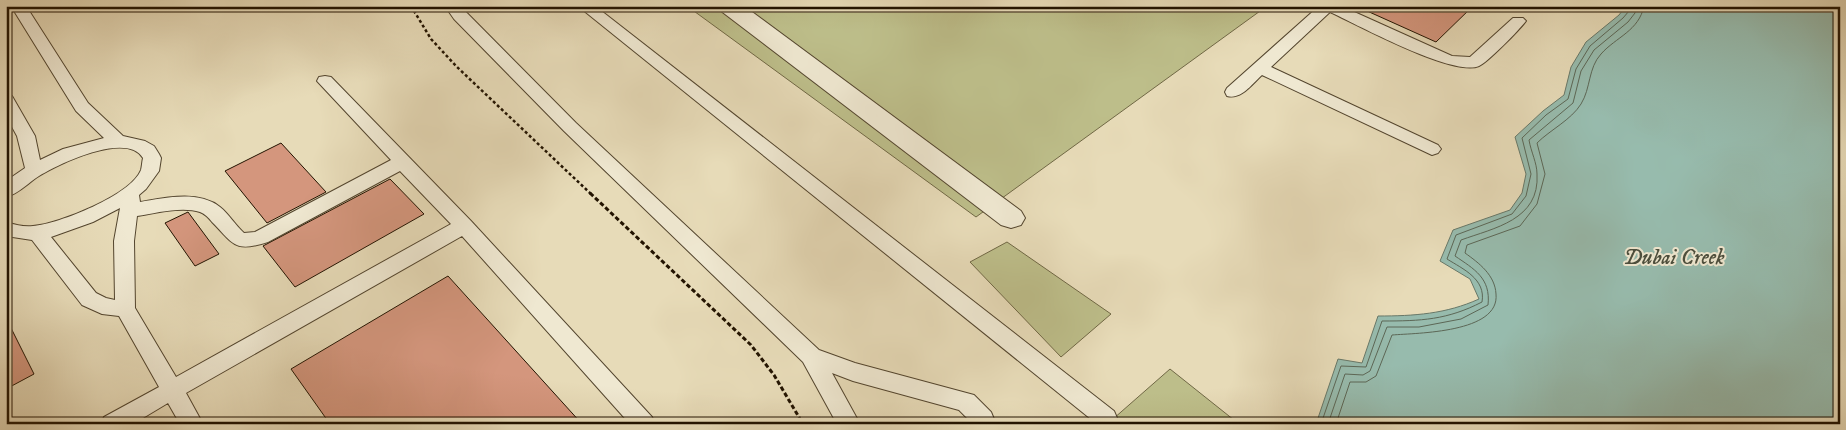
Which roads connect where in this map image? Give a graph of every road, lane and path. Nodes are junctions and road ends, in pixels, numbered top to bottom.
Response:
1 (18, 6) edge
2 (411, 6) edge
3 (452, 6) edge
4 (585, 6) edge
5 (729, 6) edge
6 (1328, 6) edge
7 (1518, 21) dead end
8 (1260, 68) junction
9 (325, 81) dead end
10 (1233, 92) dead end
11 (6, 100) edge
12 (119, 142) junction
13 (1432, 149) dead end
14 (402, 162) junction
15 (34, 170) junction
16 (6, 191) edge
17 (131, 201) junction
18 (1012, 218) dead end
19 (464, 226) junction
20 (9, 232) edge
21 (37, 233) junction
22 (125, 309) junction
23 (812, 356) junction
24 (172, 390) junction
25 (1106, 418) dead end
26 (112, 424) edge
27 (192, 424) edge
28 (644, 424) edge
29 (803, 424) edge
30 (849, 424) edge
31 (984, 424) edge

1 - 12 lane
2 - 29 path
3 - 23 lane
4 - 25 lane
5 - 18 street
6 - 7 lane
6 - 8 lane
8 - 10 lane
8 - 13 lane
9 - 14 lane
11 - 15 lane
12 - 15 lane
12 - 17 lane
14 - 17 lane
14 - 19 lane
15 - 16 lane
17 - 21 lane
17 - 22 lane
19 - 24 lane
19 - 28 lane
20 - 21 lane
21 - 22 lane
22 - 24 lane
23 - 30 lane
23 - 31 lane
24 - 26 lane
24 - 27 lane

